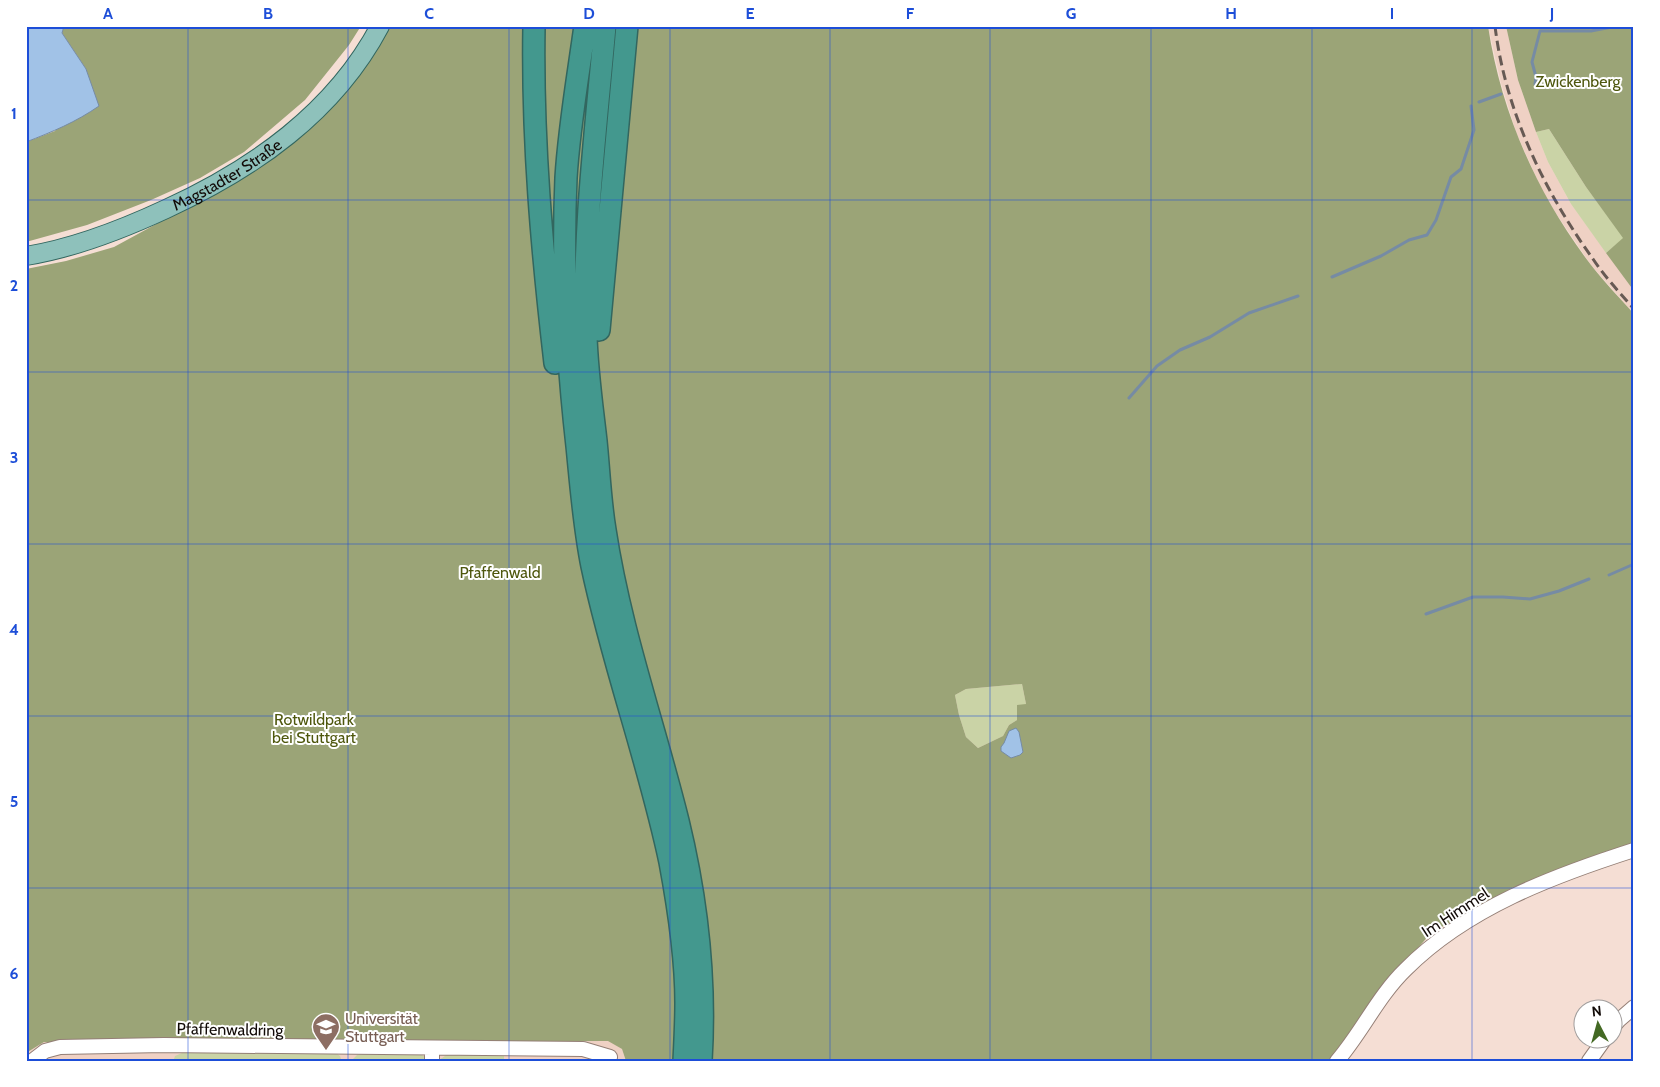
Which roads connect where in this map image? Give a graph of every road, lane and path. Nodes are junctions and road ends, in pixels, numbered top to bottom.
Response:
1 (380, 26) edge
2 (534, 26) edge
3 (571, 26) edge
4 (585, 26) edge
5 (605, 26) edge
6 (627, 26) edge
7 (574, 99) junction
8 (26, 256) edge
9 (596, 440) junction
10 (583, 500) junction
11 (1634, 850) edge
12 (1634, 1007) edge
13 (1622, 1017) edge
14 (1597, 1050) edge
15 (432, 1054) edge
16 (610, 1057) dead end
17 (32, 1061) edge
18 (684, 1061) edge
19 (701, 1061) edge
20 (1337, 1061) edge
21 (1589, 1061) edge

1 - 8 main road, Magstadter Straße
2 - 10 highway
3 - 7 highway
4 - 7 highway
5 - 9 highway
6 - 9 highway
7 - 10 highway
9 - 19 highway
10 - 18 highway
11 - 20 street, Im Himmel
12 - 13 street
14 - 21 street
15 - 16 street, Pfaffenwaldring
15 - 17 street, Pfaffenwaldring

